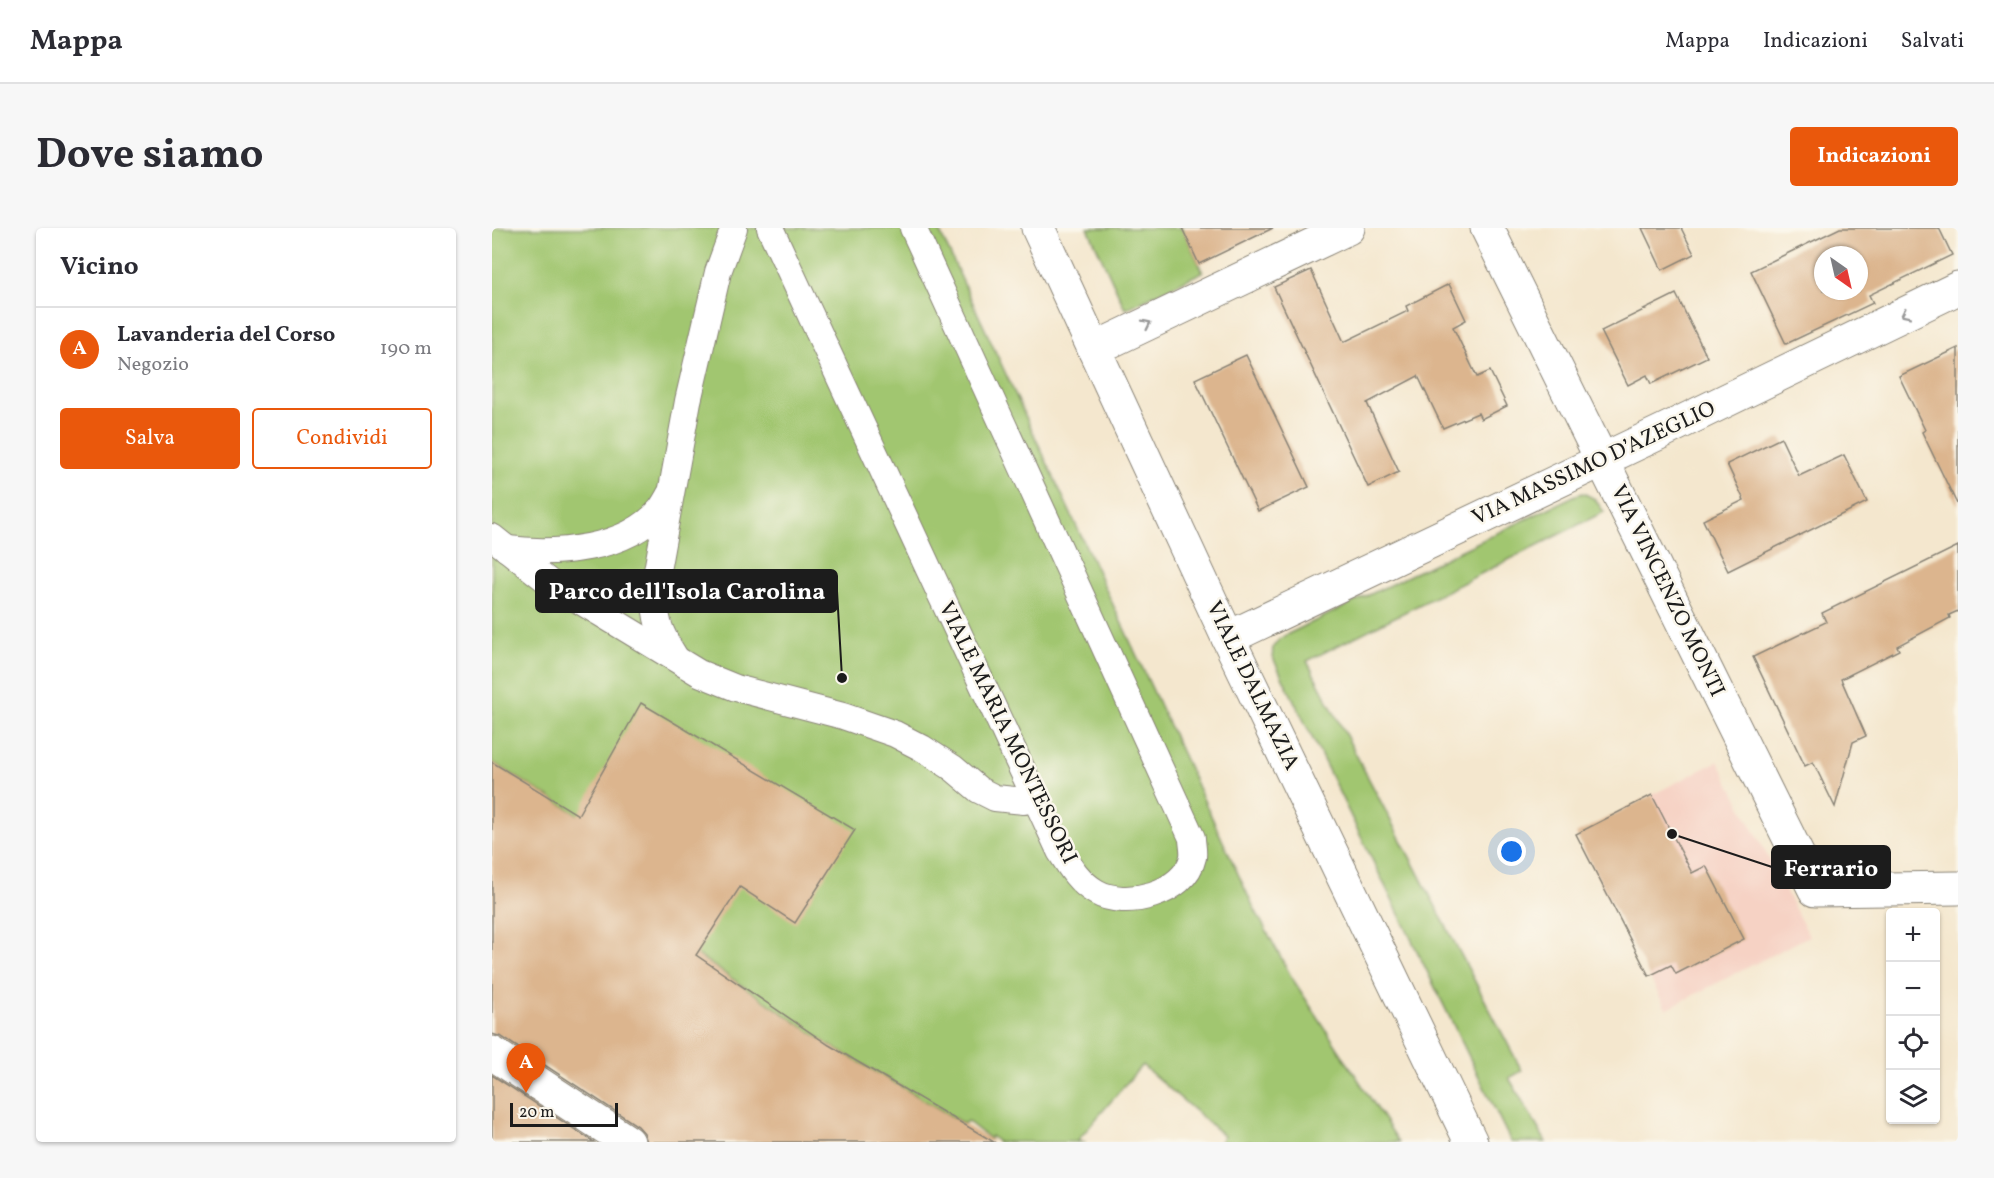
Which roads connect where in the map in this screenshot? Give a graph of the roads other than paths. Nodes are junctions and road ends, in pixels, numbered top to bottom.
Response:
1 (734, 228) edge
2 (770, 228) edge
3 (913, 228) edge
4 (1038, 228) edge
5 (1348, 228) edge
6 (1487, 228) edge
7 (1958, 288) edge
8 (1095, 349) junction
9 (1602, 460) junction
10 (672, 491) junction
11 (500, 543) edge
12 (1228, 638) junction
13 (676, 660) junction
14 (1035, 797) junction
15 (1958, 888) edge
16 (492, 1053) edge
17 (628, 1142) edge
18 (1471, 1142) edge

1 - 10 street
2 - 14 street, VIALE MARIA MONTESSORI
3 - 14 street, VIALE MARIA MONTESSORI
4 - 8 street, VIALE DALMAZIA
8 -> 5 street
6 - 9 street, VIA VINCENZO MONTI
7 -> 9 street, VIA MASSIMO D’AZEGLIO
8 - 12 street, VIALE DALMAZIA
9 - 12 street, VIA MASSIMO D’AZEGLIO
9 - 15 street, VIA VINCENZO MONTI
10 - 11 street
10 - 13 street
11 - 13 street
12 - 18 street, VIALE DALMAZIA
13 - 14 street
16 - 17 street

